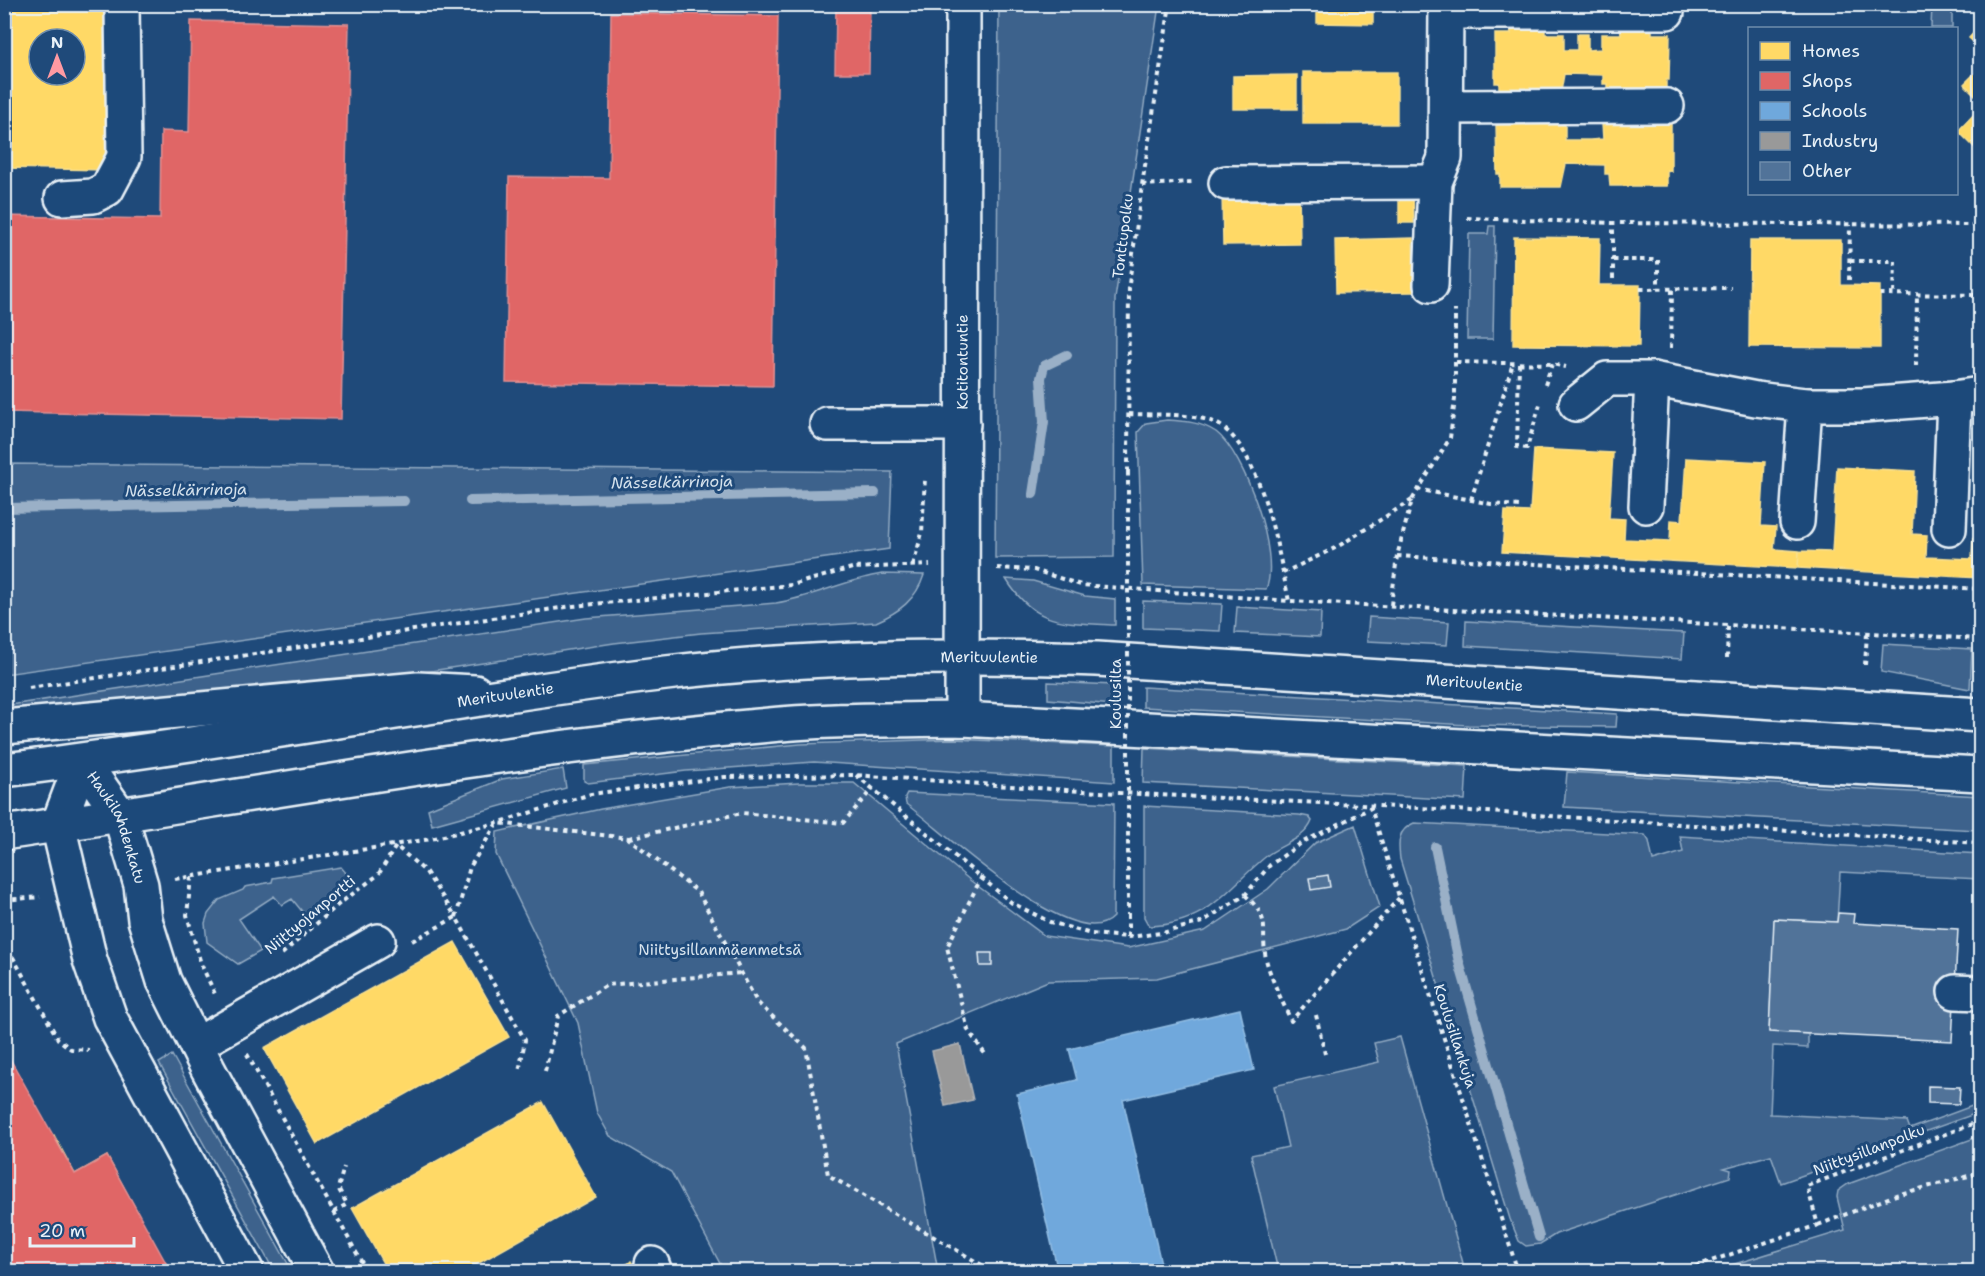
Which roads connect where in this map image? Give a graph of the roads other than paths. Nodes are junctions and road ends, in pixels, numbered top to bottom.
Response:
1 (122, 4) edge
2 (963, 4) edge
3 (1446, 8) edge
4 (1667, 12) dead end
5 (1667, 106) dead end
6 (1446, 107) junction
7 (1440, 170) junction
8 (1213, 182) road end
9 (62, 198) dead end
10 (1431, 285) dead end
11 (1661, 381) junction
12 (1967, 396) edge
13 (1576, 404) dead end
14 (1805, 405) junction
15 (827, 424) dead end
16 (963, 424) junction
17 (1646, 506) dead end
18 (1797, 522) dead end
19 (1949, 529) dead end
20 (963, 655) junction
21 (519, 695) junction
22 (1980, 715) edge
23 (962, 719) junction
24 (4, 727) edge
25 (82, 761) junction
26 (4, 770) edge
27 (1980, 774) edge
28 (120, 815) junction
29 (58, 825) junction
30 (4, 833) edge
31 (378, 941) road end
32 (196, 1046) junction
33 (247, 1272) edge
34 (317, 1272) edge

1 - 9 main road
2 - 16 main road, Kotitontuntie
3 - 4 main road
3 - 6 main road
5 - 6 main road
6 - 7 main road
7 - 8 main road
7 - 10 main road
11 - 13 main road
11 - 14 main road
11 - 17 main road
12 - 14 main road
12 - 19 main road
14 - 18 main road
15 - 16 main road
16 - 20 main road, Kotitontuntie
20 - 21 main road, Merituulentie
20 - 22 main road, Merituulentie
20 - 23 main road, Kotitontuntie
21 - 24 main road
21 - 25 main road, Merituulentie
23 - 27 main road
23 - 28 main road
25 - 26 main road, Merituulentie
25 - 28 main road, Haukilahdenkatu
25 - 29 main road, Haukilahdenkatu
28 - 29 main road
28 - 32 main road, Haukilahdenkatu
29 - 30 main road
29 - 33 main road
31 - 32 main road
32 - 34 main road, Haukilahdenkatu

